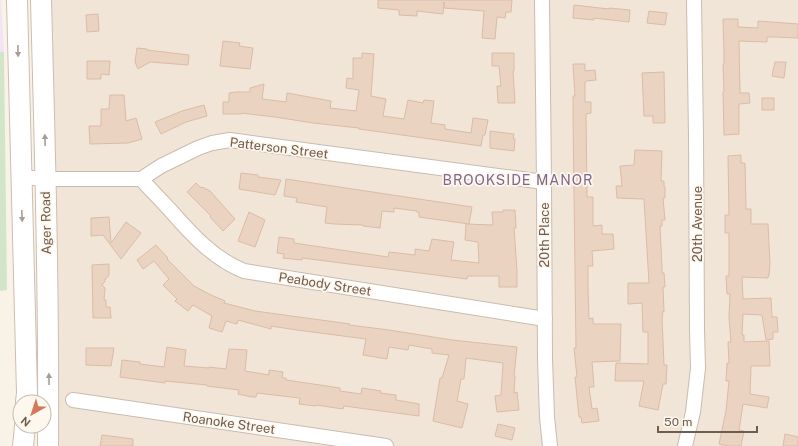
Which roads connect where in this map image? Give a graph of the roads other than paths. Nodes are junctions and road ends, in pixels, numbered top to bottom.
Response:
1 (17, 0) edge
2 (41, 0) edge
3 (542, 0) edge
4 (694, 0) edge
5 (21, 177) junction
6 (46, 179) junction
7 (141, 179) junction
8 (544, 182) junction
9 (545, 319) junction
10 (27, 394) edge
11 (73, 400) dead end
12 (24, 434) edge
13 (23, 446) edge
14 (48, 446) edge
15 (386, 446) edge
16 (550, 446) edge
17 (685, 446) edge

1 -> 5 main road, Ager Road
6 -> 2 main road, Ager Road
3 - 8 street, 20th Place
4 - 17 street, 20th Avenue
5 - 6 street
5 -> 10 main road, Ager Road
6 - 7 street
14 -> 6 main road, Ager Road
7 - 8 street, Patterson Street
7 - 9 street, Peabody Street
8 - 9 street, 20th Place
9 - 16 street, 20th Place
11 - 15 street, Roanoke Street
12 - 13 main road

